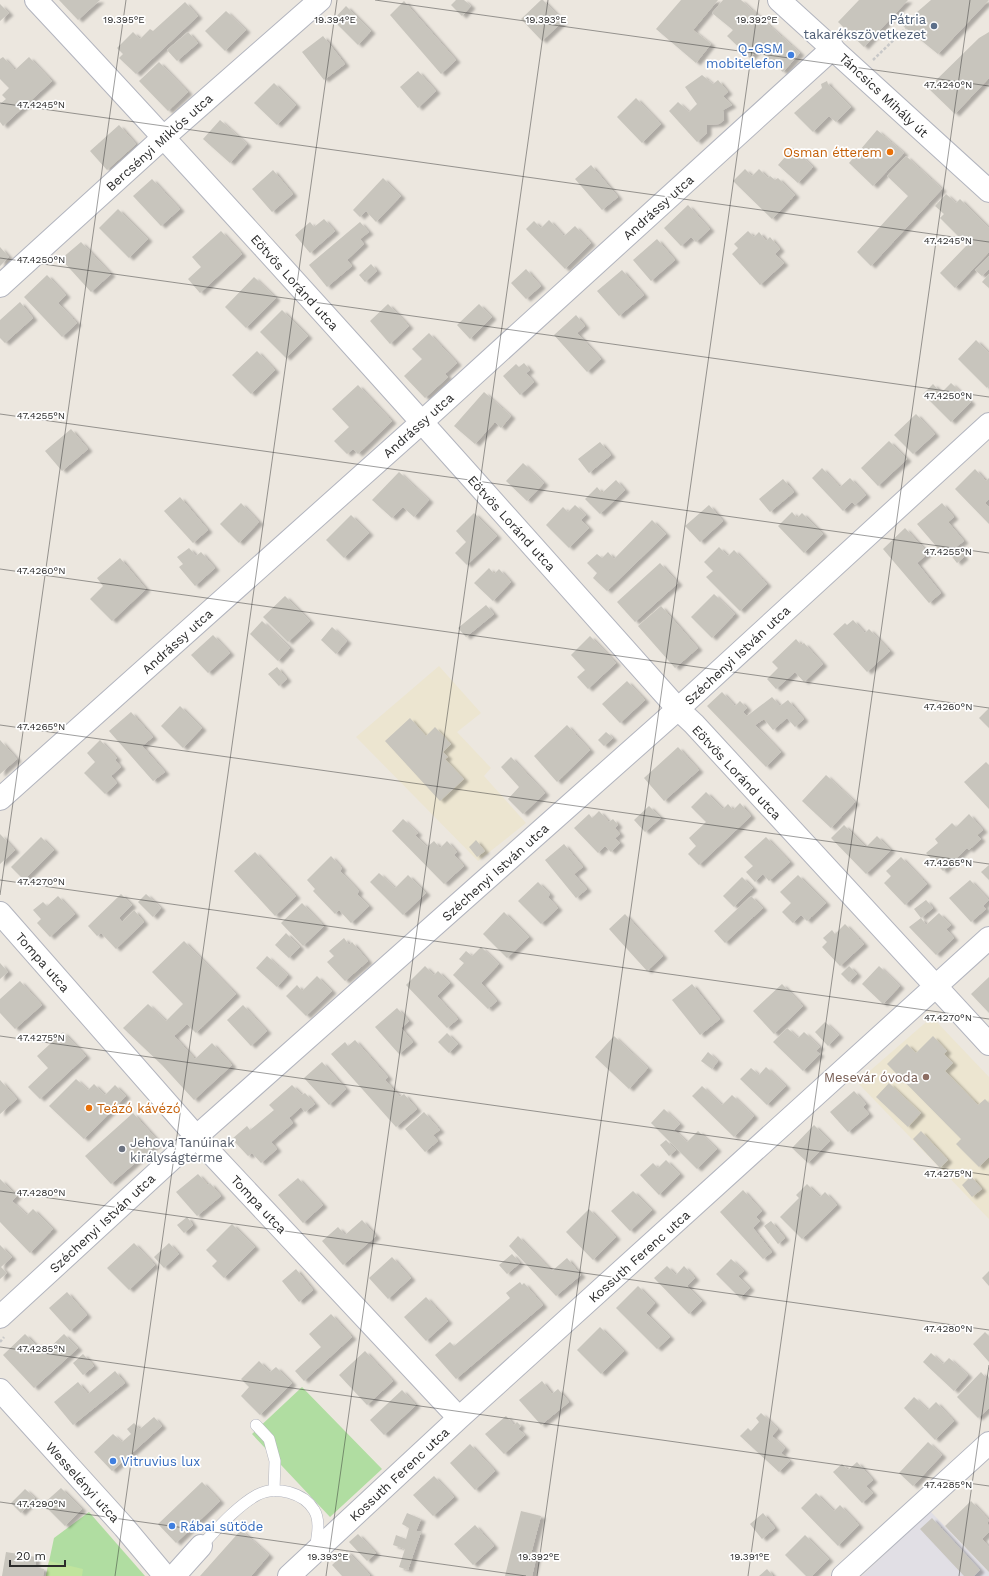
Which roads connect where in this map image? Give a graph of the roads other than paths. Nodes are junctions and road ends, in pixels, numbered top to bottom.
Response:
1 (36, 0) edge
2 (320, 0) edge
3 (779, 0) edge
4 (833, 48) junction
5 (164, 137) junction
6 (989, 191) edge
7 (0, 286) edge
8 (422, 422) junction
9 (989, 424) edge
10 (678, 709) junction
11 (0, 799) edge
12 (0, 913) edge
13 (989, 938) edge
14 (936, 986) junction
15 (989, 1044) edge
16 (197, 1136) junction
17 (0, 1317) edge
18 (0, 1390) edge
19 (459, 1418) junction
20 (256, 1425) dead end
21 (989, 1443) edge
22 (274, 1491) junction
23 (208, 1539) joint
24 (315, 1552) junction
25 (165, 1576) edge
26 (174, 1576) edge
27 (290, 1576) edge
28 (843, 1576) edge

1 - 5 street, Eötvös Loránd utca
2 - 5 street, Bercsényi Miklós utca
3 - 4 street, Táncsics Mihály út
4 - 6 street, Táncsics Mihály út
4 - 8 street, Andrássy utca
5 - 7 street, Bercsényi Miklós utca
5 - 8 street, Eötvös Loránd utca
8 - 10 street, Eötvös Loránd utca
8 - 11 street, Andrássy utca
9 - 10 street, Széchenyi István utca
10 - 14 street, Eötvös Loránd utca
10 - 16 street, Széchenyi István utca
12 - 16 street, Tompa utca
13 - 14 street, Kossuth Ferenc utca
14 - 15 street, Eötvös Loránd utca
14 - 19 street, Kossuth Ferenc utca
16 - 17 street, Széchenyi István utca
16 - 19 street, Tompa utca
18 - 25 street, Wesselényi utca
19 - 24 street, Kossuth Ferenc utca
20 - 22 lane
21 - 28 street
22 - 23 lane
22 - 24 lane
23 - 26 street
24 - 27 street, Kossuth Ferenc utca

